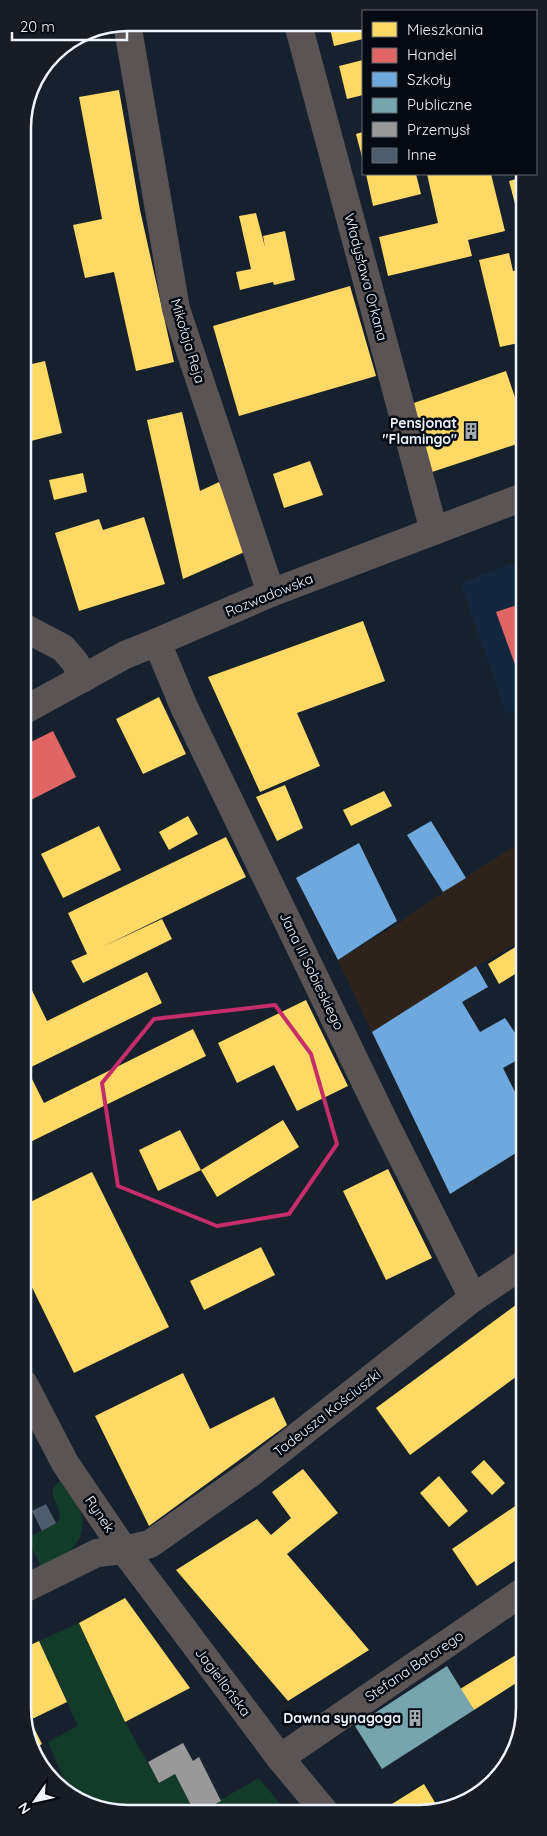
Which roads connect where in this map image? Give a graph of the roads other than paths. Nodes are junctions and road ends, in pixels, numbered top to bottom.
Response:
1 (128, 31) edge
2 (300, 31) edge
3 (516, 500) edge
4 (434, 531) junction
5 (271, 593) junction
6 (31, 631) edge
7 (157, 642) junction
8 (84, 678) junction
9 (31, 707) edge
10 (516, 1269) edge
11 (473, 1298) junction
12 (31, 1397) edge
13 (124, 1550) junction
14 (31, 1586) edge
15 (516, 1596) edge
16 (280, 1758) junction
17 (318, 1805) edge

1 - 5 street, Mikołaja Reja
2 - 4 street, Władysława Orkana
3 - 4 street, Rozwadowska
4 - 5 street, Rozwadowska
5 - 7 street, Rozwadowska
6 - 8 street
7 - 8 street, Rozwadowska
7 - 11 street, Jana III Sobieskiego
8 - 9 street, Rozwadowska
10 - 11 street, Tadeusza Kościuszki
11 - 13 street, Tadeusza Kościuszki
12 - 13 street, Rynek
13 - 14 street, Rynek
13 - 16 street, Jagiellońska
15 - 16 street, Stefana Batorego
16 - 17 street, Jagiellońska

